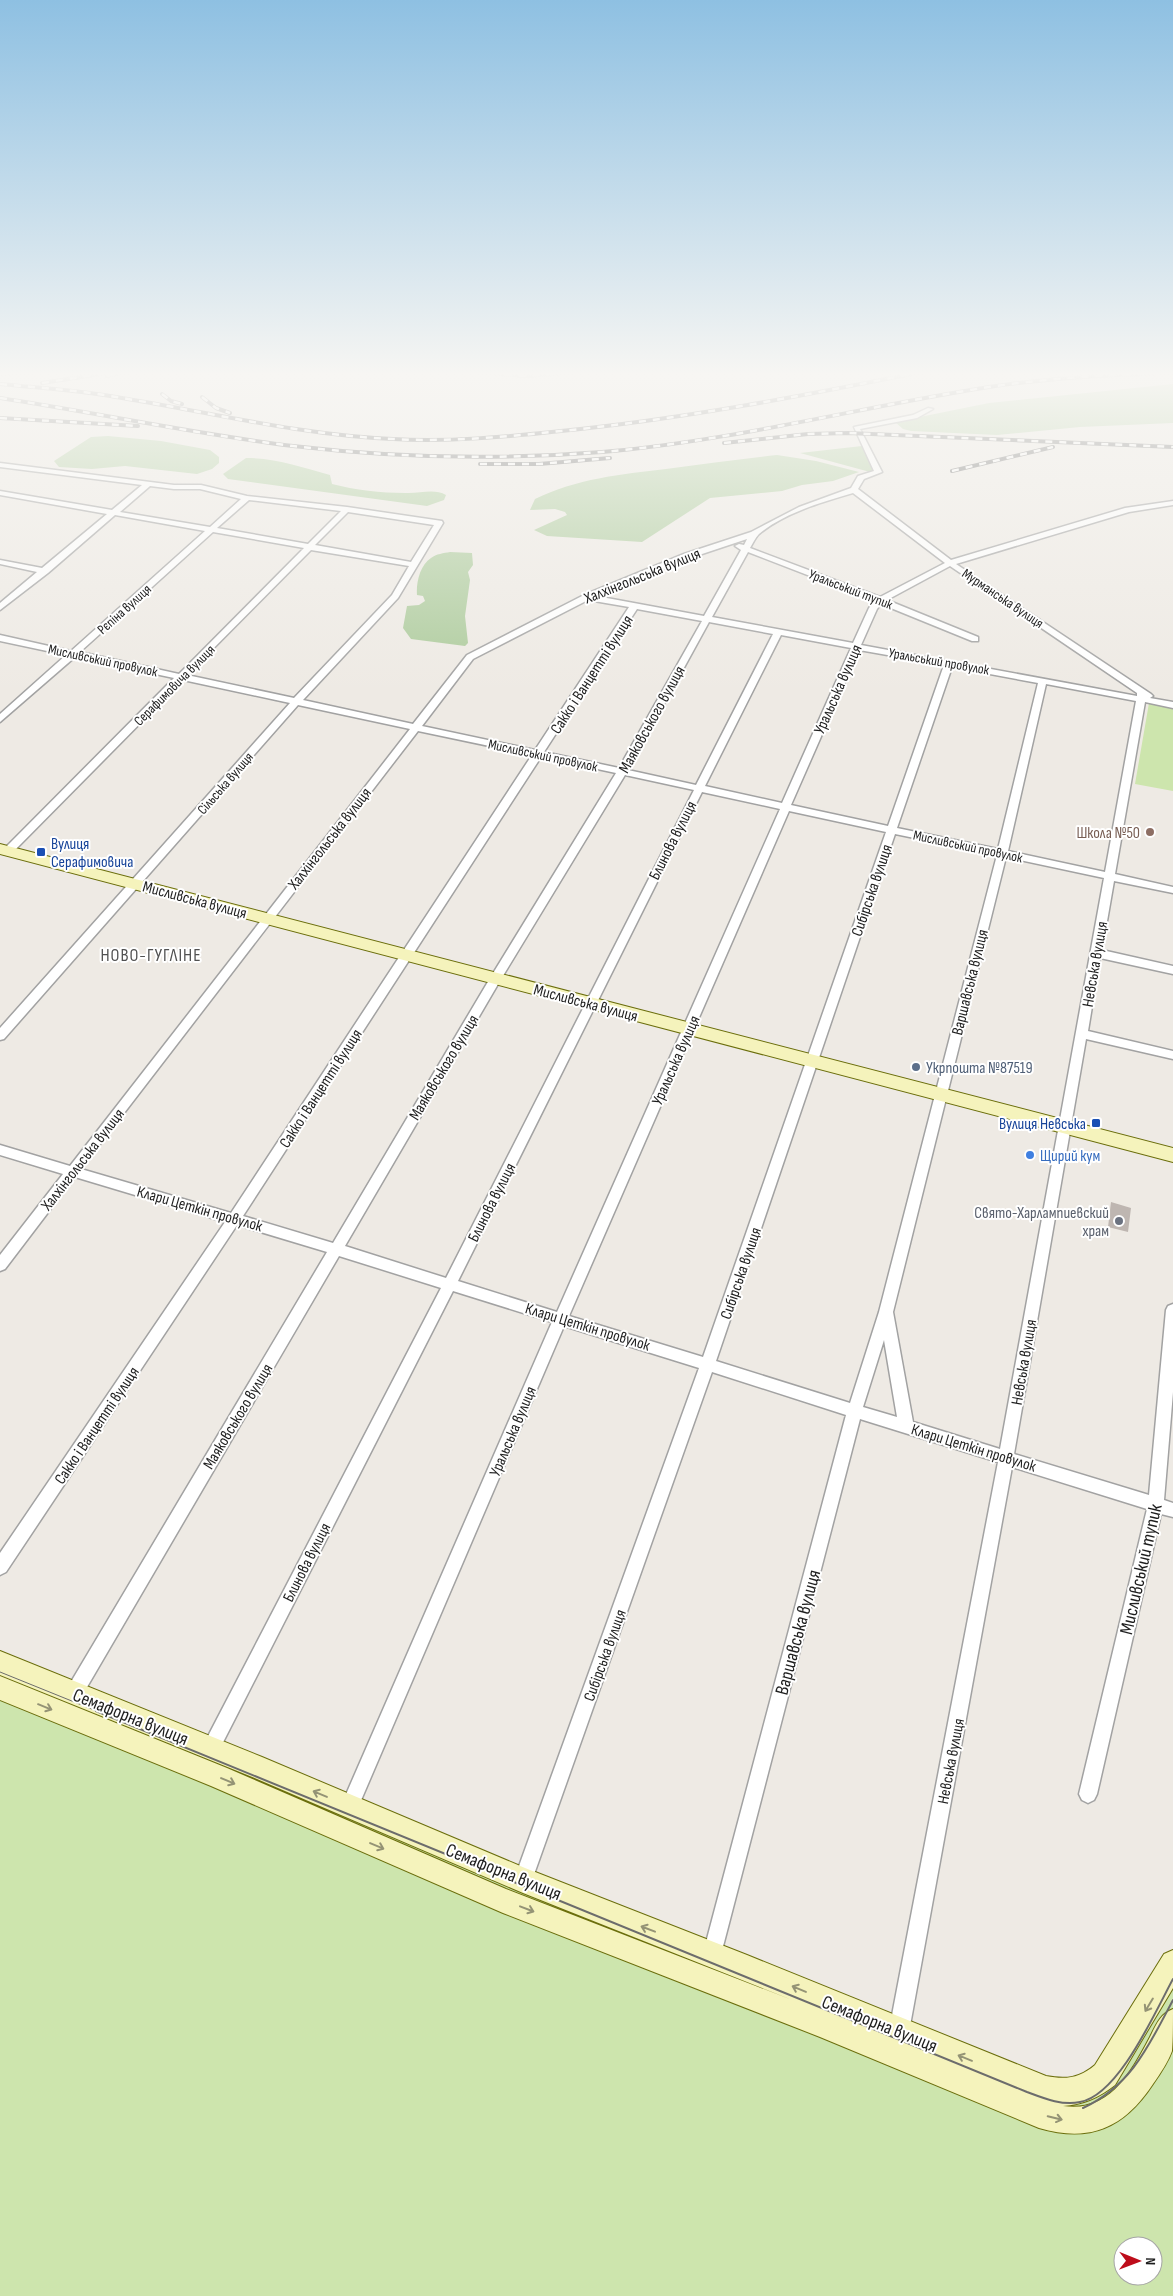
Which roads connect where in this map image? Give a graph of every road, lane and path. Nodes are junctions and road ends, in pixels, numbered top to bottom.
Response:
1 (110, 479) edge
2 (859, 479) edge
3 (148, 484) junction
4 (854, 490) junction
5 (0, 494) edge
6 (247, 498) junction
7 (1173, 503) edge
8 (347, 509) junction
9 (113, 514) junction
10 (214, 529) junction
11 (754, 534) junction
12 (726, 543) junction
13 (310, 547) junction
14 (746, 548) junction
15 (0, 562) edge
16 (950, 563) junction
17 (414, 565) junction
18 (44, 571) junction
19 (587, 596) junction
20 (880, 600) junction
21 (635, 606) junction
22 (0, 607) edge
23 (707, 619) junction
24 (778, 632) junction
25 (0, 638) edge
26 (975, 639) dead end
27 (856, 646) junction
28 (73, 654) junction
29 (949, 663) junction
30 (182, 677) junction
31 (1043, 680) junction
32 (1142, 695) junction
33 (296, 702) junction
34 (1173, 704) edge
35 (0, 719) edge
36 (414, 727) junction
37 (538, 754) junction
38 (622, 772) junction
39 (698, 788) junction
40 (786, 807) junction
41 (892, 830) junction
42 (3, 853) edge
43 (1002, 854) junction
44 (1110, 877) junction
45 (136, 884) junction
46 (1173, 890) edge
47 (267, 918) junction
48 (1096, 953) junction
49 (407, 955) junction
50 (1173, 970) edge
51 (496, 978) junction
52 (590, 1003) junction
53 (688, 1028) junction
54 (1082, 1034) junction
55 (0, 1036) edge
56 (1173, 1055) edge
57 (813, 1061) junction
58 (941, 1094) junction
59 (1065, 1127) junction
60 (0, 1150) edge
61 (1173, 1155) edge
62 (74, 1171) junction
63 (235, 1218) junction
64 (336, 1248) junction
65 (0, 1265) edge
66 (450, 1284) junction
67 (1173, 1310) edge
68 (886, 1312) junction
69 (561, 1318) junction
70 (708, 1363) junction
71 (855, 1410) junction
72 (906, 1426) junction
73 (1006, 1457) junction
74 (1156, 1504) junction
75 (1173, 1510) edge
76 (0, 1567) edge
77 (0, 1663) edge
78 (0, 1688) edge
79 (74, 1693) junction
80 (205, 1759) junction
81 (1088, 1794) dead end
82 (350, 1806) junction
83 (523, 1880) junction
84 (712, 1954) junction
85 (1173, 1963) edge
86 (1173, 2022) edge
87 (899, 2032) junction
88 (1010, 2089) junction

1 - 3 street
2 - 4 street
3 - 6 street
3 - 9 street
4 - 11 street, Маяковського вулиця
4 - 16 street, Мурманська вулиця
5 - 9 street
6 - 8 street
6 - 10 street, Рєпіна вулиця
7 - 16 street
8 - 13 street, Серафимовича вулиця
8 - 17 street, Сільська вулиця
9 - 10 street
9 - 18 street
10 - 13 street
10 - 28 street, Рєпіна вулиця
11 - 12 street, Халхінгольська вулиця
11 - 14 street, Маяковського вулиця
12 - 14 street, Уральський тупик
12 - 19 street, Халхінгольська вулиця
13 - 17 street
13 - 30 street, Серафимовича вулиця
14 - 20 street, Уральський тупик
14 - 23 street, Маяковського вулиця
15 - 18 street
16 - 20 street
16 - 32 street, Мурманська вулиця
17 - 33 street, Сільська вулиця
18 - 22 street
19 - 21 street, Уральський провулок
19 - 36 street, Халхінгольська вулиця
20 - 26 street, Уральський тупик
20 - 27 street, Уральська вулиця
21 - 23 street, Уральський провулок
21 - 37 street, Сакко і Ванцетті вулиця
23 - 24 street, Уральський провулок
23 - 38 street, Маяковського вулиця
24 - 27 street, Уральський провулок
24 - 39 street, Блинова вулиця
25 - 28 street, Мисливський провулок
27 - 29 street, Уральський провулок
27 - 40 street, Уральська вулиця
28 - 30 street, Мисливський провулок
28 - 35 street, Рєпіна вулиця
29 - 31 street, Уральський провулок
29 - 41 street, Сибірська вулиця
30 - 33 street, Мисливський провулок
30 - 42 street, Серафимовича вулиця
31 - 32 street, Уральський провулок
31 - 43 street, Варшавська вулиця
32 - 34 street, Уральський провулок
32 - 44 street, Невська вулиця
33 - 36 street, Мисливський провулок
33 - 45 street, Сільська вулиця
36 - 37 street, Мисливський провулок
36 - 47 street, Халхінгольська вулиця
37 - 38 street, Мисливський провулок
37 - 49 street, Сакко і Ванцетті вулиця
38 - 39 street, Мисливський провулок
38 - 51 street, Маяковського вулиця
39 - 40 street, Мисливський провулок
39 - 52 street, Блинова вулиця
40 - 41 street, Мисливський провулок
40 - 53 street, Уральська вулиця
41 - 43 street, Мисливський провулок
41 - 57 street, Сибірська вулиця
42 - 45 main road, Мисливська вулиця
43 - 44 street, Мисливський провулок
43 - 58 street, Варшавська вулиця
44 - 46 street, Мисливський провулок
44 - 48 street, Невська вулиця
45 - 47 main road, Мисливська вулиця
45 - 55 street, Сільська вулиця
47 - 49 main road, Мисливська вулиця
47 - 62 street, Халхінгольська вулиця
48 - 50 street
48 - 54 street, Невська вулиця
49 - 51 main road, Мисливська вулиця
49 - 63 street, Сакко і Ванцетті вулиця
51 - 52 main road, Мисливська вулиця
51 - 64 street, Маяковського вулиця
52 - 53 main road, Мисливська вулиця
52 - 66 street, Блинова вулиця
53 - 57 main road, Мисливська вулиця
53 - 69 street, Уральська вулиця
54 - 56 street
54 - 59 street, Невська вулиця
57 - 58 main road, Мисливська вулиця
57 - 70 street, Сибірська вулиця
58 - 59 main road, Мисливська вулиця
58 - 68 street, Варшавська вулиця
59 - 61 main road, Мисливська вулиця
59 - 73 street, Невська вулиця
60 - 62 street, Клари Цеткін провулок
62 - 63 street, Клари Цеткін провулок
62 - 65 street, Халхінгольська вулиця
63 - 64 street, Клари Цеткін провулок
63 - 76 street, Сакко і Ванцетті вулиця
64 - 66 street, Клари Цеткін провулок
64 - 79 street, Маяковського вулиця
66 - 69 street, Клари Цеткін провулок
66 - 80 street, Блинова вулиця
67 - 74 street, Мисливський тупик
68 - 71 street, Варшавська вулиця
68 - 72 street, Варшавська вулиця
69 - 70 street, Клари Цеткін провулок
69 - 82 street, Уральська вулиця
70 - 71 street, Клари Цеткін провулок
70 - 83 street, Сибірська вулиця
71 - 72 street, Клари Цеткін провулок
71 - 84 street, Варшавська вулиця
72 - 73 street, Клари Цеткін провулок
73 - 74 street, Клари Цеткін провулок
73 - 87 street, Невська вулиця
74 - 75 street, Клари Цеткін провулок
74 - 81 street, Мисливський тупик
77 - 79 main road, Семафорна вулиця
78 -> 80 main road, Семафорна вулиця
79 - 80 main road, Семафорна вулиця
82 -> 80 main road, Семафорна вулиця
80 -> 88 main road, Семафорна вулиця
82 - 83 main road, Семафорна вулиця
84 -> 83 main road, Семафорна вулиця
87 -> 84 main road, Семафорна вулиця
85 -> 88 main road
88 -> 86 main road
88 -> 87 main road, Семафорна вулиця

